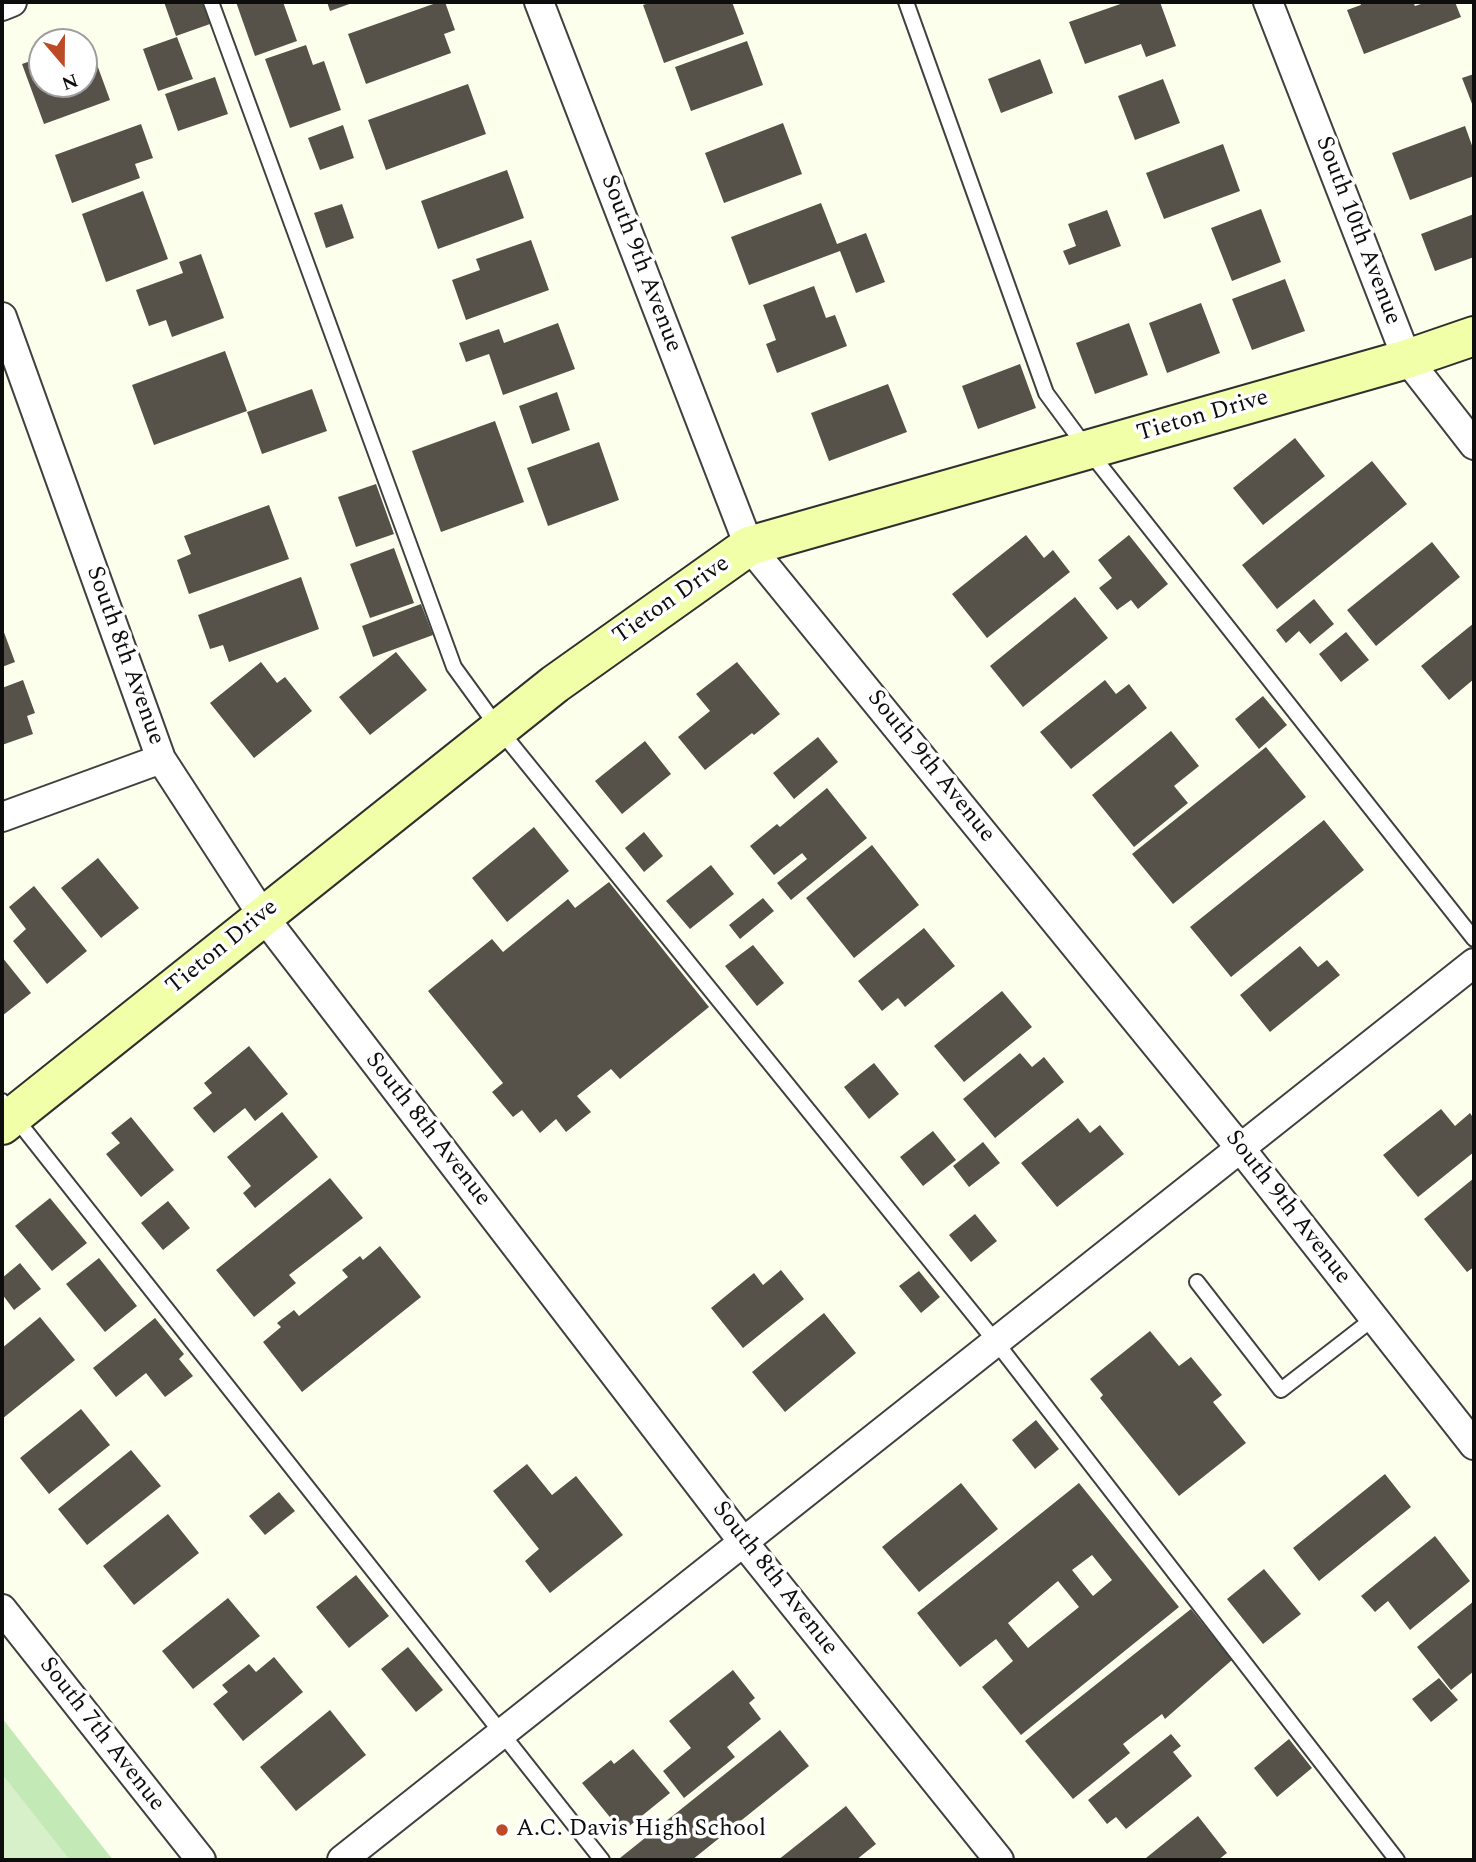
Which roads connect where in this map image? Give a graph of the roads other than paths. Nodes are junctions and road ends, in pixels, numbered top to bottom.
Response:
1 (12, 2) edge
2 (211, 2) edge
3 (539, 2) edge
4 (905, 2) edge
5 (1268, 2) edge
6 (2, 6) edge
7 (2, 317) edge
8 (1474, 336) edge
9 (1406, 359) junction
10 (1474, 445) edge
11 (1088, 450) junction
12 (749, 546) junction
13 (499, 729) junction
14 (162, 759) junction
15 (2, 817) edge
16 (262, 916) junction
17 (1474, 939) edge
18 (1474, 963) edge
19 (6, 1113) edge
20 (1241, 1149) junction
21 (1196, 1282) dead end
22 (1374, 1318) junction
23 (996, 1342) junction
24 (1474, 1445) edge
25 (744, 1543) junction
26 (2, 1609) edge
27 (501, 1734) junction
28 (201, 1860) edge
29 (342, 1860) edge
30 (602, 1860) edge
31 (999, 1860) edge
32 (1397, 1860) edge

1 - 6 street
2 - 13 lane
3 - 12 street, South 9th Avenue
4 - 11 lane
5 - 9 street, South 10th Avenue
7 - 14 street, South 8th Avenue
8 - 9 main road, Tieton Drive
9 - 10 street, South 10th Avenue
9 - 11 main road, Tieton Drive
11 - 12 main road, Tieton Drive
11 - 17 lane
12 - 13 main road, Tieton Drive
12 - 20 street, South 9th Avenue
13 - 16 main road, Tieton Drive
13 - 23 lane
14 - 15 street
14 - 16 street, South 8th Avenue
16 - 19 main road, Tieton Drive
16 - 25 street, South 8th Avenue
18 - 20 street
19 - 27 lane
20 - 22 street, South 9th Avenue
20 - 23 street
21 - 22 lane
22 - 24 street, South 9th Avenue
23 - 25 street
23 - 32 lane
25 - 27 street
25 - 31 street, South 8th Avenue
26 - 28 street, South 7th Avenue
27 - 29 street
27 - 30 lane

